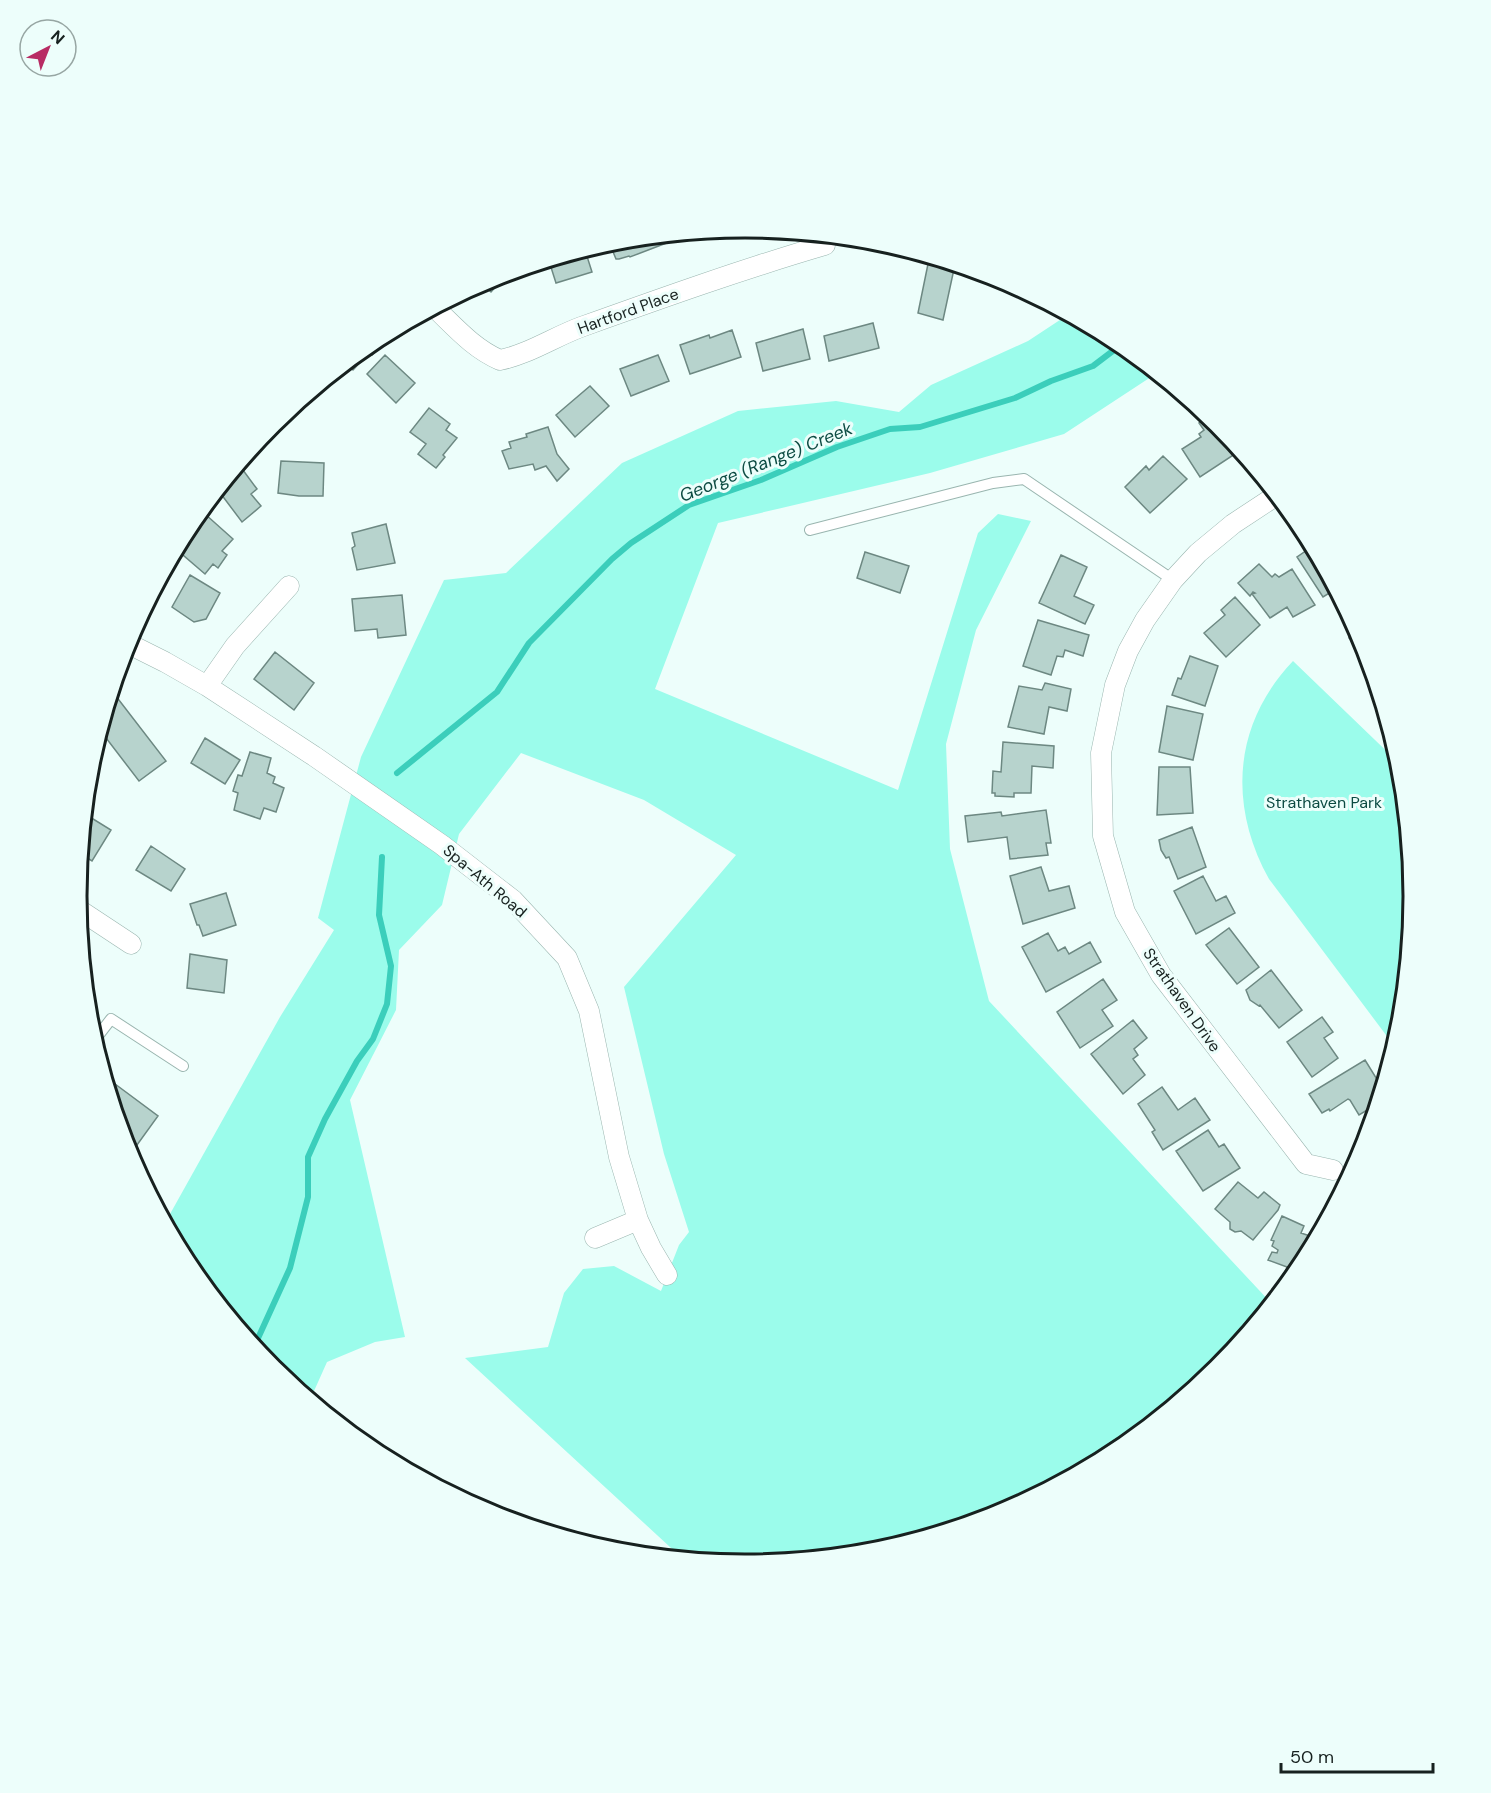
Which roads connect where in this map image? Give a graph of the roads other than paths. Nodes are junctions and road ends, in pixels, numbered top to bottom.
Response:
1 (823, 243) edge
2 (440, 313) edge
3 (1270, 499) edge
4 (810, 530) dead end
5 (1173, 580) junction
6 (289, 586) dead end
7 (136, 648) edge
8 (207, 686) junction
9 (87, 915) edge
10 (131, 944) dead end
11 (101, 1031) edge
12 (183, 1066) dead end
13 (1333, 1170) dead end
14 (638, 1220) junction
15 (595, 1238) dead end
16 (667, 1275) dead end

1 - 2 street, Hartford Place
3 - 5 street, Strathaven Drive
4 - 5 lane
5 - 13 street, Strathaven Drive
6 - 8 street
7 - 8 street, Spa-Ath Road
8 - 14 street, Spa-Ath Road
9 - 10 street
11 - 12 lane
14 - 15 street
14 - 16 street, Spa-Ath Road

